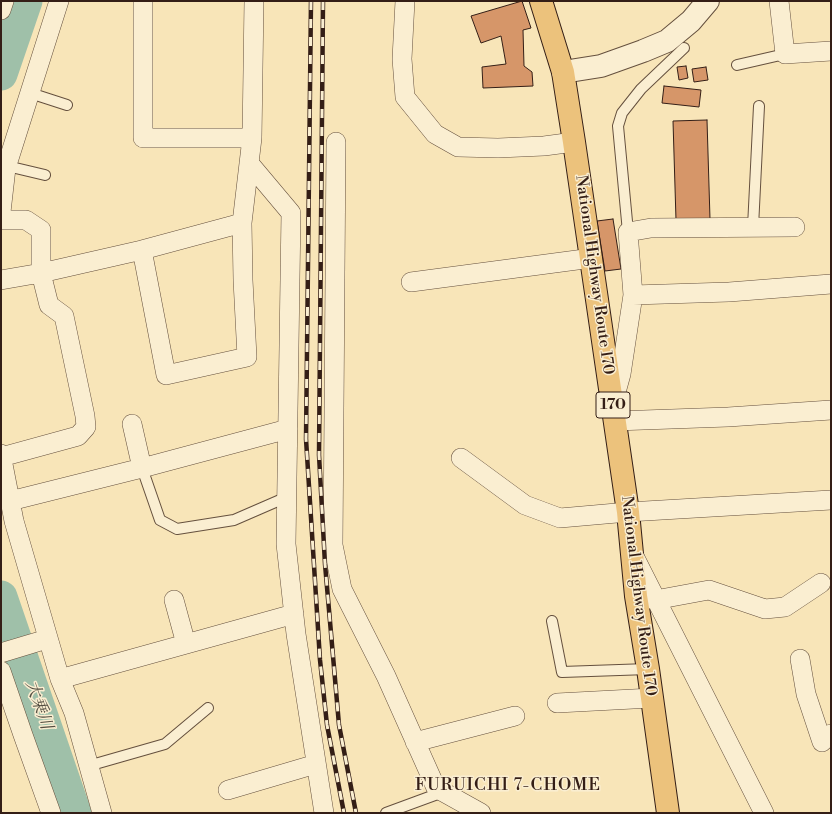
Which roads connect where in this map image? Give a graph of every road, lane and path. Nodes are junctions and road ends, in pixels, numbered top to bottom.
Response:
1 (4, 1) edge
2 (59, 1) edge
3 (143, 1) edge
4 (254, 1) edge
5 (405, 1) edge
6 (541, 1) edge
7 (708, 1) edge
8 (780, 1) edge
9 (1, 10) edge
10 (684, 48) dead end
11 (831, 51) edge
12 (785, 54) junction
13 (737, 65) dead end
14 (563, 72) junction
15 (30, 93) junction
16 (67, 105) dead end
17 (759, 106) dead end
18 (252, 138) junction
19 (336, 142) dead end
20 (574, 142) junction
21 (249, 163) junction
22 (7, 166) junction
23 (45, 175) dead end
24 (1, 212) edge
25 (1, 220) edge
26 (242, 223) junction
27 (753, 227) junction
28 (795, 227) dead end
29 (628, 232) junction
30 (142, 250) junction
31 (592, 258) junction
32 (41, 273) junction
33 (1, 280) edge
34 (411, 282) dead end
35 (831, 284) edge
36 (632, 294) junction
37 (831, 410) edge
38 (614, 413) junction
39 (132, 424) dead end
40 (288, 429) junction
41 (1, 456) edge
42 (461, 458) dead end
43 (142, 468) junction
44 (287, 497) junction
45 (831, 500) edge
46 (10, 501) junction
47 (628, 512) junction
48 (821, 583) dead end
49 (645, 598) junction
50 (174, 600) dead end
51 (294, 614) junction
52 (552, 621) dead end
53 (47, 639) junction
54 (186, 644) junction
55 (1, 653) edge
56 (800, 659) dead end
57 (648, 669) junction
58 (1, 671) edge
59 (60, 679) junction
60 (652, 698) junction
61 (557, 703) dead end
62 (208, 708) dead end
63 (515, 716) dead end
64 (831, 734) edge
65 (415, 742) junction
66 (316, 764) junction
67 (88, 766) junction
68 (228, 790) dead end
69 (443, 792) junction
70 (479, 812) edge
71 (51, 813) edge
72 (102, 813) edge
73 (324, 813) edge
74 (386, 813) edge
75 (668, 813) edge
76 (764, 813) edge

1 - 9 street
2 - 15 street
3 - 18 street
4 - 18 street
5 - 20 street
6 - 14 highway, National Highway Route 170 / 170
7 - 14 street
8 - 12 street
10 - 29 lane
11 - 12 street
12 - 13 lane
14 - 20 highway, National Highway Route 170 / 170
15 - 16 lane
15 - 22 street
17 - 27 lane
18 - 21 street
19 - 65 street
20 - 31 highway, National Highway Route 170 / 170
21 - 26 street
21 - 40 street
22 - 23 lane
22 - 24 street
25 - 32 street
26 - 30 street
26 - 30 street
27 - 28 street
27 - 29 street
29 - 36 street
30 - 32 street
31 - 34 street
31 - 38 highway, National Highway Route 170 / 170
32 - 33 street
32 - 41 street
35 - 36 street
36 - 38 street
37 - 38 street
38 - 47 highway, National Highway Route 170 / 170
39 - 43 street
40 - 43 street
40 - 44 street
41 - 46 street
42 - 47 street
43 - 44 lane
43 - 46 street
44 - 51 street
45 - 47 street
46 - 53 street
47 - 49 highway, National Highway Route 170 / 170
48 - 49 street
49 - 57 highway, National Highway Route 170 / 170
49 - 76 street
50 - 54 street
51 - 54 street
51 - 66 street
52 - 57 lane
53 - 55 street
53 - 59 street
54 - 59 street
56 - 64 street
57 - 60 highway, National Highway Route 170 / 170
58 - 71 street
59 - 67 street
60 - 61 street
60 - 75 highway, National Highway Route 170 / 170
62 - 67 lane
63 - 65 street
65 - 69 street
66 - 68 street
66 - 73 street
67 - 72 street
69 - 70 street
69 - 74 lane

